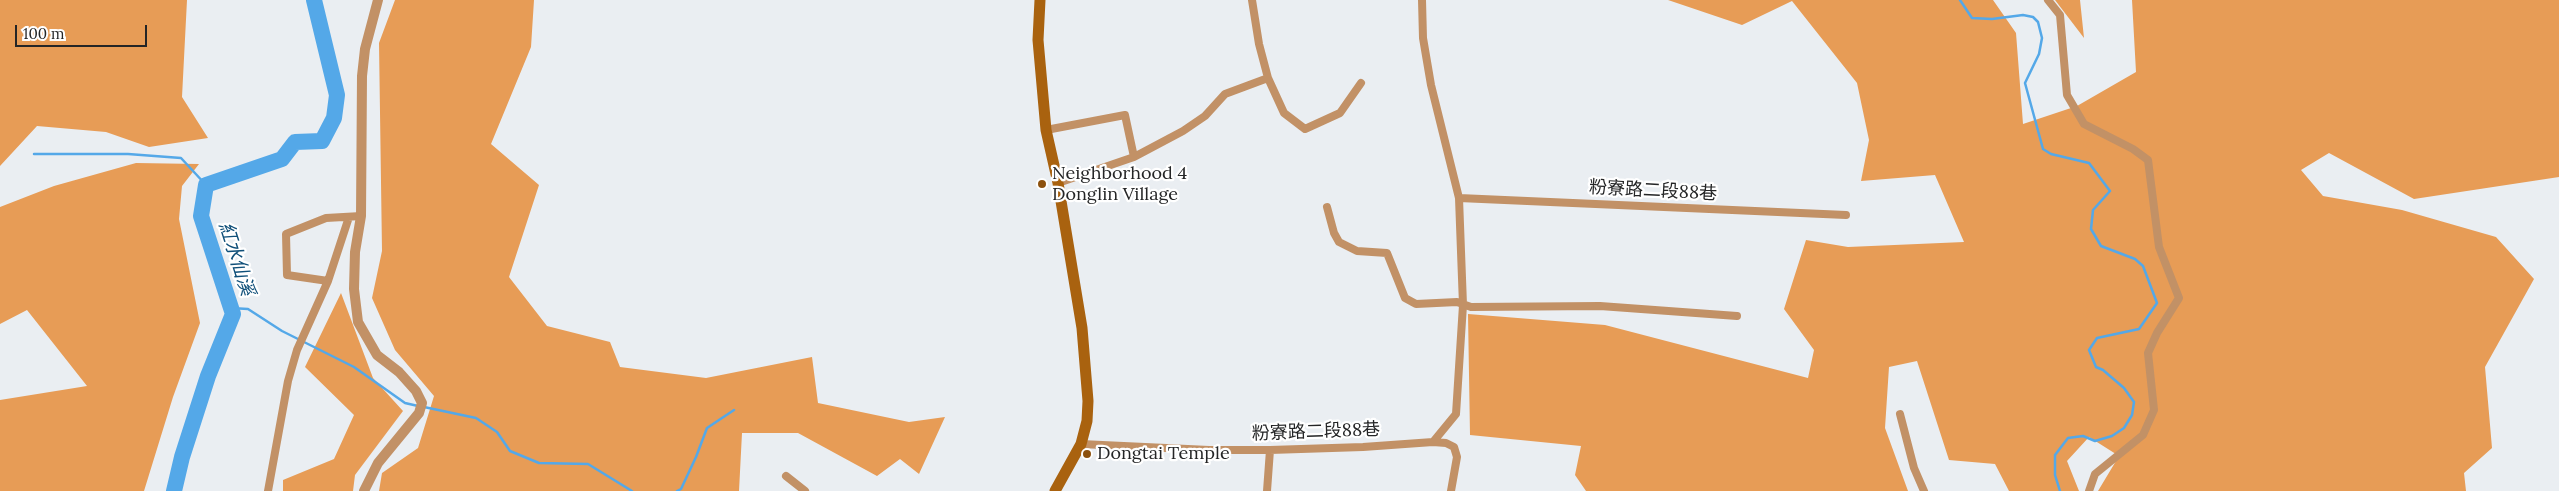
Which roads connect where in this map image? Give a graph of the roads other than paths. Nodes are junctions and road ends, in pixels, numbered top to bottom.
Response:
1 (378, 0) edge
2 (1040, 0) edge
3 (1252, 0) edge
4 (1422, 0) edge
5 (2048, 0) edge
6 (1268, 78) junction
7 (1361, 83) dead end
8 (1046, 130) junction
9 (1134, 157) junction
10 (1058, 183) junction
11 (1459, 198) junction
12 (1327, 207) dead end
13 (1846, 215) dead end
14 (349, 216) junction
15 (361, 216) junction
16 (328, 281) junction
17 (1463, 305) junction
18 (1737, 316) dead end
19 (1900, 414) dead end
20 (1433, 442) junction
21 (1080, 444) junction
22 (1270, 450) junction
23 (786, 476) dead end
24 (268, 491) edge
25 (364, 491) edge
26 (805, 491) edge
27 (1055, 491) edge
28 (1267, 491) edge
29 (1451, 491) edge
30 (1924, 491) edge
31 (2090, 491) edge

1 - 15 street
2 - 8 main road
3 - 6 street
4 - 11 street
5 - 31 street
6 - 7 street
6 - 9 street
8 - 9 street
8 - 10 main road
9 - 10 street
10 - 21 main road
11 - 13 street, 粉寮路二段88巷
11 - 17 street
12 - 17 street
14 - 15 street
14 - 16 street
14 - 16 street
15 - 25 street
16 - 24 street
17 - 18 street
17 - 20 street
19 - 30 street
20 - 22 street, 粉寮路二段88巷
20 - 29 street, 粉寮路二段88巷
21 - 22 street, 粉寮路二段88巷
21 - 27 main road
22 - 28 street
23 - 26 street

